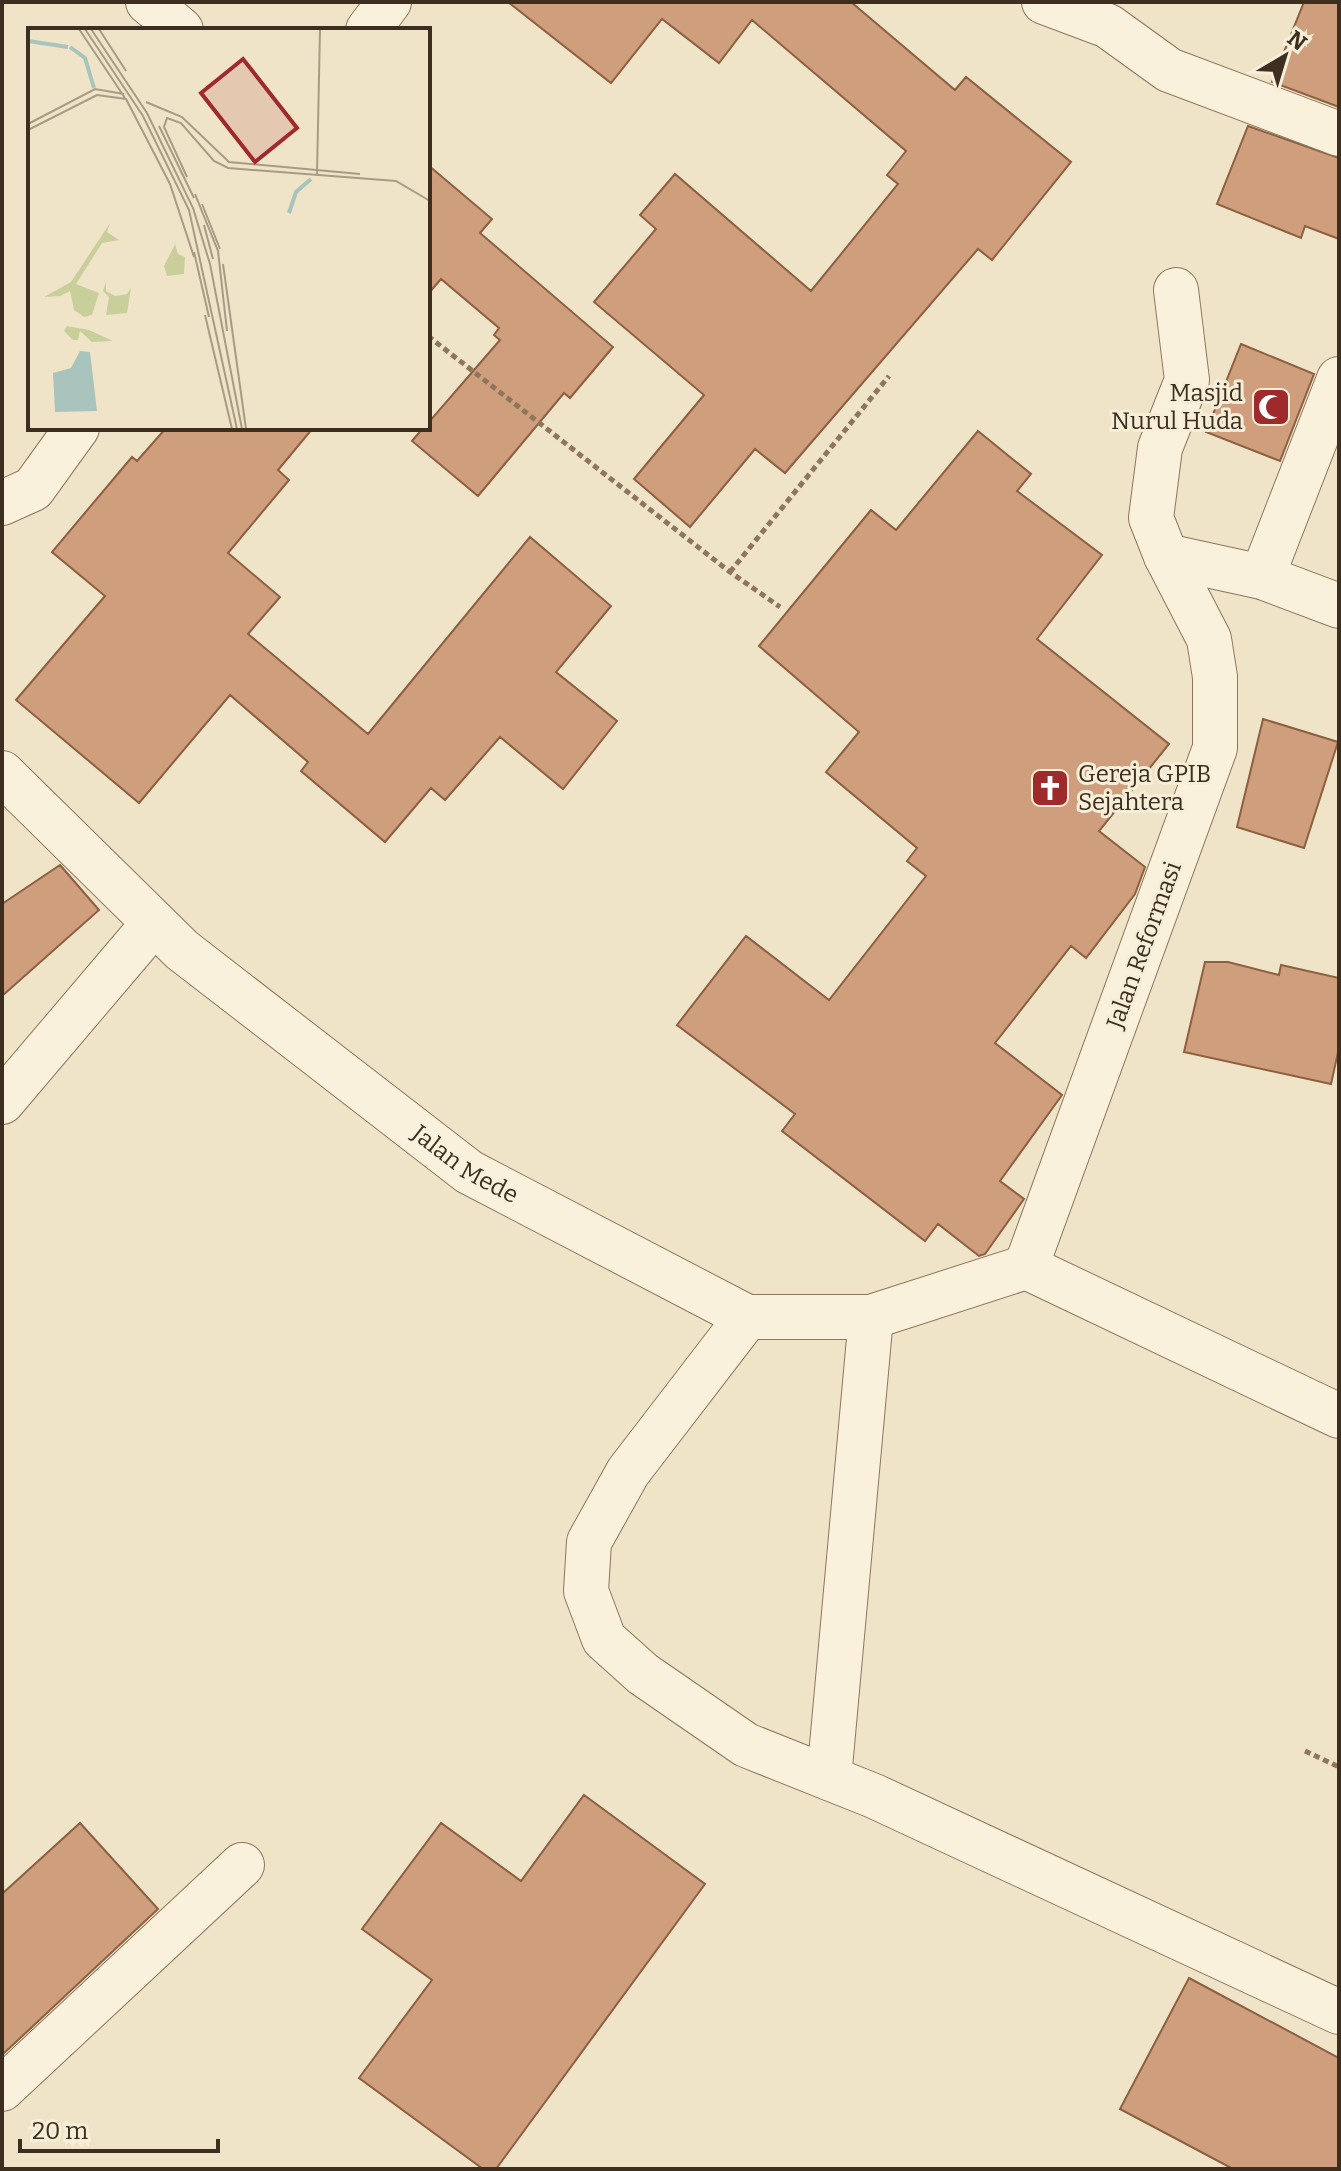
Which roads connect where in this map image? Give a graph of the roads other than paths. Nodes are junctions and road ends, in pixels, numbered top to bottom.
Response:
1 (389, 2) edge
2 (1044, 2) edge
3 (370, 28) edge
4 (1339, 134) edge
5 (1176, 290) dead end
6 (1339, 379) edge
7 (75, 430) edge
8 (18, 496) edge
9 (1166, 556) junction
10 (1262, 577) junction
11 (1339, 606) edge
12 (2, 773) edge
13 (154, 923) junction
14 (2, 1102) edge
15 (1026, 1267) junction
16 (747, 1317) junction
17 (871, 1317) junction
18 (1339, 1416) edge
19 (829, 1778) junction
20 (242, 1865) dead end
21 (1339, 2012) edge
22 (2, 2089) edge

1 - 3 street
2 - 4 street
5 - 9 street, Jalan Reformasi
6 - 10 street
7 - 8 street
9 - 10 street
9 - 15 street, Jalan Reformasi
10 - 11 street
12 - 13 street, Jalan Mede
13 - 14 street
13 - 16 street, Jalan Mede
15 - 17 street, Jalan Mede
15 - 18 street
16 - 17 street, Jalan Mede
16 - 19 street
17 - 19 street
19 - 21 street
20 - 22 street

